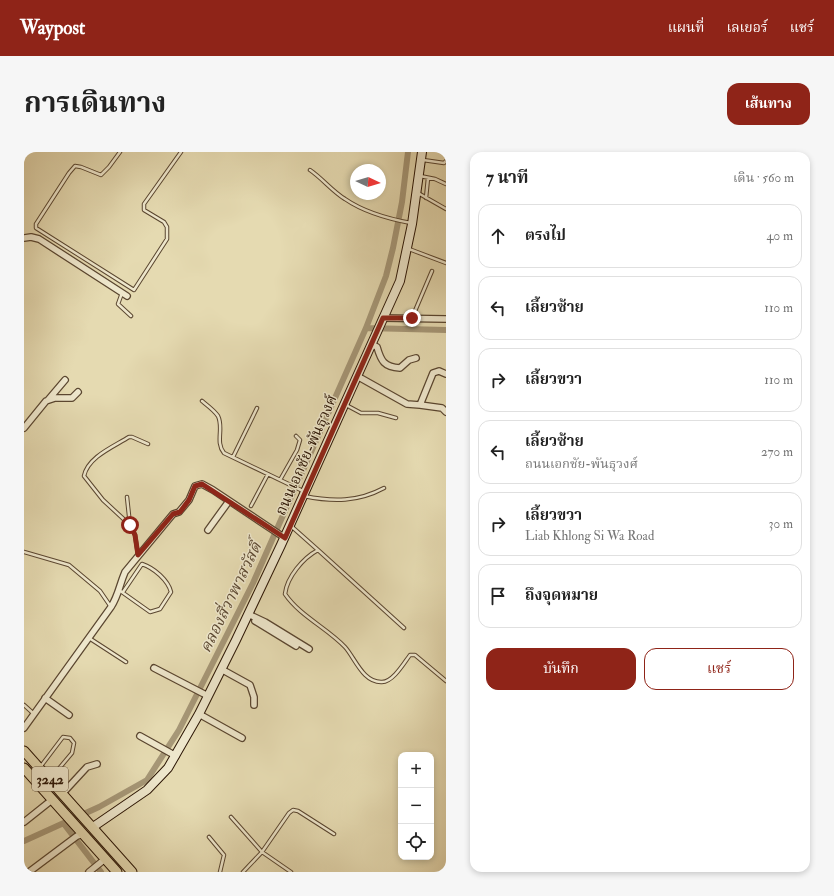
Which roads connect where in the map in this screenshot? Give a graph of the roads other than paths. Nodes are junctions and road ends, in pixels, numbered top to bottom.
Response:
1 (120, 152) edge
2 (181, 152) edge
3 (421, 156) edge
4 (446, 161) edge
5 (310, 170) dead end
6 (417, 176) junction
7 (428, 178) junction
8 (446, 184) edge
9 (416, 192) junction
10 (426, 198) junction
11 (446, 209) edge
12 (408, 223) junction
13 (24, 238) edge
14 (407, 248) junction
15 (446, 262) edge
16 (432, 271) dead end
17 (125, 294) joint
18 (131, 316) dead end
19 (412, 318) junction
20 (446, 320) edge
21 (381, 321) junction
22 (372, 341) junction
23 (416, 358) dead end
24 (446, 374) edge
25 (357, 376) junction
26 (65, 380) dead end
27 (78, 392) dead end
28 (202, 400) dead end
29 (46, 401) junction
30 (344, 404) junction
31 (420, 405) junction
32 (256, 408) dead end
33 (446, 412) edge
34 (396, 418) dead end
35 (24, 428) edge
36 (296, 436) dead end
37 (148, 444) dead end
38 (233, 457) junction
39 (268, 474) junction
40 (280, 480) junction
41 (384, 488) dead end
42 (303, 492) junction
43 (127, 497) dead end
44 (229, 501) junction
45 (251, 506) dead end
46 (130, 525) junction
47 (290, 525) junction
48 (208, 530) dead end
49 (282, 537) junction
50 (318, 550) junction
51 (24, 552) edge
52 (138, 555) junction
53 (121, 591) junction
54 (111, 607) junction
55 (248, 616) junction
56 (404, 628) dead end
57 (89, 638) junction
58 (296, 646) dead end
59 (309, 649) dead end
60 (126, 662) dead end
61 (154, 668) dead end
62 (221, 669) junction
63 (446, 681) edge
64 (205, 695) junction
65 (45, 698) junction
66 (24, 705) edge
67 (254, 705) dead end
68 (34, 714) junction
69 (199, 714) junction
70 (69, 715) dead end
71 (24, 728) edge
72 (140, 736) dead end
73 (242, 738) dead end
74 (24, 751) edge
75 (173, 754) junction
76 (96, 764) dead end
77 (24, 768) edge
78 (40, 768) junction
79 (50, 779) junction
80 (62, 793) junction
81 (53, 799) junction
82 (231, 817) dead end
83 (24, 822) edge
84 (90, 824) junction
85 (80, 833) junction
86 (334, 834) dead end
87 (210, 837) dead end
88 (262, 852) junction
89 (103, 860) junction
90 (29, 872) edge
91 (89, 872) edge
92 (117, 872) edge
93 (132, 872) edge
94 (220, 872) edge
95 (243, 872) edge
96 (291, 872) edge

1 - 2 lane
3 - 4 lane
3 - 6 street, ถนนเอกชัย-พันธุวงศ์
5 - 12 lane
6 - 7 lane
6 - 9 street, ถนนเอกชัย-พันธุวงศ์
7 - 8 lane
7 - 10 lane
9 - 10 lane
9 - 12 street, ถนนเอกชัย-พันธุวงศ์
10 - 11 lane
12 - 14 street, ถนนเอกชัย-พันธุวงศ์
13 - 17 street
14 - 15 lane
14 - 21 street, ถนนเอกชัย-พันธุวงศ์
16 - 19 lane
17 - 18 lane
19 - 20 street
19 - 21 street
21 - 22 street, ถนนเอกชัย-พันธุวงศ์
22 - 23 street
22 - 25 street, ถนนเอกชัย-พันธุวงศ์
24 - 31 street
25 - 30 street, ถนนเอกชัย-พันธุวงศ์
25 - 31 street
26 - 29 street
27 - 29 street
28 - 38 lane
29 - 35 street
30 - 34 lane
30 - 42 street, ถนนเอกชัย-พันธุวงศ์
31 - 33 street
32 - 38 lane
36 - 40 lane
37 - 46 lane
38 - 39 lane
39 - 40 lane
39 - 45 lane
40 - 42 lane
41 - 42 lane
42 - 47 street, ถนนเอกชัย-พันธุวงศ์
43 - 46 lane
44 - 48 street
44 - 49 street
44 - 52 street
46 - 52 lane
47 - 49 street, ถนนเอกชัย-พันธุวงศ์
47 - 50 lane
49 - 55 street, ถนนเอกชัย-พันธุวงศ์
50 - 56 lane
50 - 63 lane
51 - 54 lane
52 - 53 street
53 - 53 lane
53 - 54 street
54 - 57 street
55 - 58 street
55 - 59 street
55 - 62 street, ถนนเอกชัย-พันธุวงศ์
57 - 60 lane
57 - 65 street
61 - 64 street
62 - 64 street, ถนนเอกชัย-พันธุวงศ์
62 - 67 street
64 - 69 street, ถนนเอกชัย-พันธุวงศ์
65 - 68 street
65 - 70 street
66 - 68 lane
68 - 71 street
69 - 73 street
69 - 75 street, ถนนเอกชัย-พันธุวงศ์
72 - 75 street
74 - 78 main road, 3242
75 - 84 street, ถนนเอกชัย-พันธุวงศ์
76 - 80 street
77 - 81 main road, 3242
78 - 79 main road, 3242
78 - 79 lane
79 - 80 main road, 3242
80 - 84 main road, 3242
81 - 83 street
81 - 85 main road, 3242
82 - 88 lane
84 - 93 main road, 3242
85 - 89 main road, 3242
85 - 90 street
86 - 88 lane
87 - 94 lane
88 - 95 lane
88 - 96 lane
89 - 91 street
89 - 92 main road, 3242

